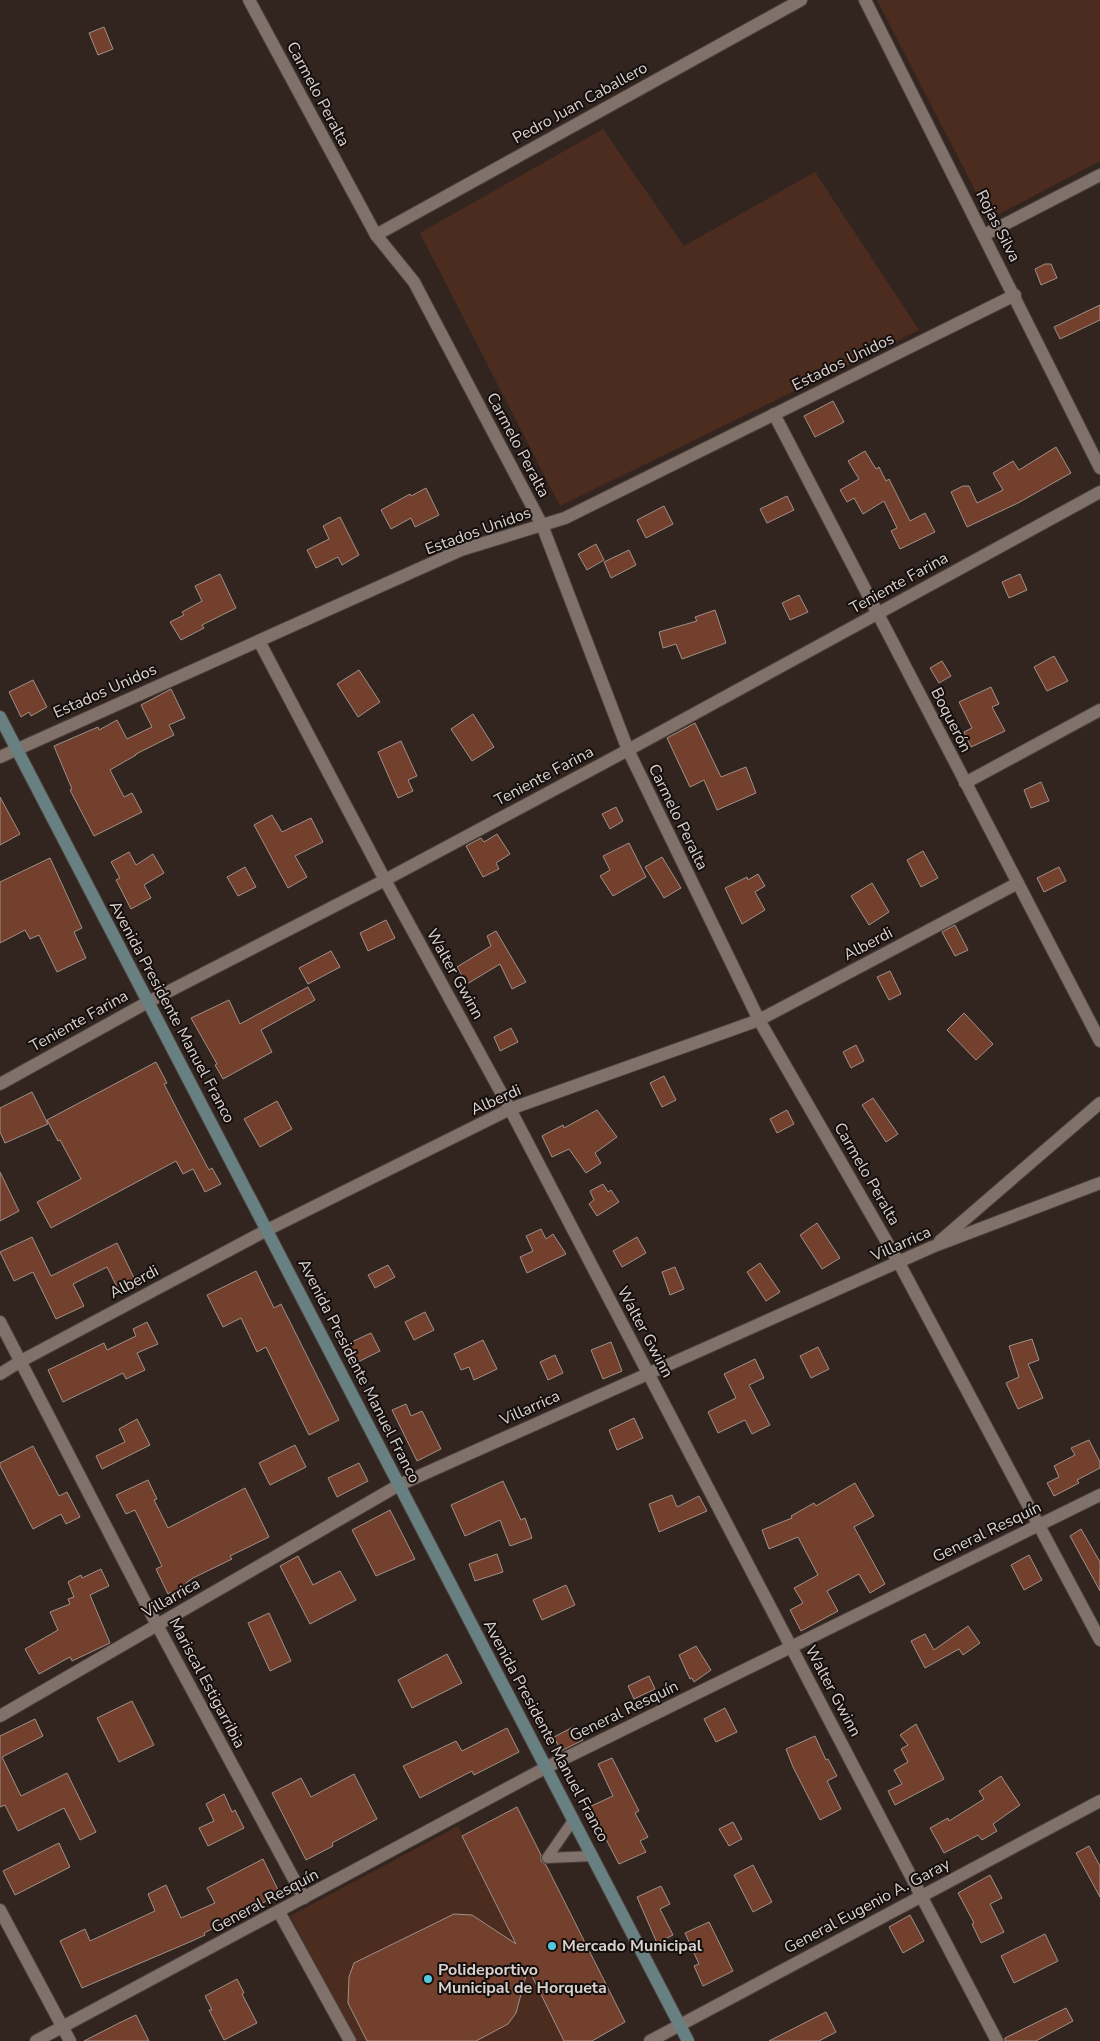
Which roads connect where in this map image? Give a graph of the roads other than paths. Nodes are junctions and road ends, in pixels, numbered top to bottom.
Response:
1 (249, 0) edge
2 (801, 0) edge
3 (865, 0) edge
4 (1100, 175) edge
5 (376, 235) junction
6 (984, 235) junction
7 (1015, 295) junction
8 (774, 414) junction
9 (1100, 468) edge
10 (1100, 492) edge
11 (542, 525) junction
12 (877, 614) junction
13 (258, 641) junction
14 (1100, 710) edge
15 (0, 717) edge
16 (16, 749) junction
17 (628, 750) junction
18 (0, 757) edge
19 (965, 783) junction
20 (385, 880) junction
21 (1018, 883) junction
22 (148, 1002) junction
23 (759, 1020) junction
24 (1100, 1041) edge
25 (0, 1084) edge
26 (1100, 1103) edge
27 (510, 1109) junction
28 (1100, 1183) edge
29 (268, 1230) junction
30 (932, 1247) junction
31 (899, 1262) junction
32 (0, 1322) edge
33 (21, 1361) junction
34 (648, 1372) junction
35 (0, 1374) edge
36 (399, 1485) junction
37 (1100, 1495) edge
38 (1037, 1525) junction
39 (157, 1626) junction
40 (1100, 1640) edge
41 (791, 1646) junction
42 (0, 1716) edge
43 (547, 1768) junction
44 (1100, 1801) edge
45 (574, 1819) junction
46 (593, 1856) junction
47 (922, 1895) junction
48 (304, 1898) junction
49 (0, 1910) edge
50 (279, 1912) junction
51 (680, 2026) junction
52 (62, 2027) junction
53 (36, 2041) edge
54 (70, 2041) edge
55 (350, 2041) edge
56 (650, 2041) edge
57 (688, 2041) edge
58 (997, 2041) edge

1 - 5 street, Carmelo Peralta
2 - 5 street, Pedro Juan Caballero
3 - 6 street, Rojas Silva
4 - 6 street
5 - 11 street, Carmelo Peralta
6 - 7 street, Rojas Silva
7 - 8 street, Estados Unidos
7 - 9 street, Rojas Silva
8 - 11 street, Estados Unidos
8 - 12 street, Boquerón
10 - 12 street, Teniente Farina
11 - 13 street, Estados Unidos
11 - 17 street, Carmelo Peralta
12 - 17 street, Teniente Farina
12 - 19 street, Boquerón
13 - 16 street, Estados Unidos
13 - 20 street, Walter Gwinn
14 - 19 street
15 - 16 main road, Avenida Presidente Manuel Franco
16 - 18 street, Estados Unidos
16 - 22 main road, Avenida Presidente Manuel Franco
17 - 20 street, Teniente Farina
17 - 23 street, Carmelo Peralta
19 - 21 street, Boquerón
20 - 22 street, Teniente Farina
20 - 27 street, Walter Gwinn
21 - 23 street, Alberdi
21 - 24 street, Boquerón
22 - 25 street, Teniente Farina
22 - 29 main road, Avenida Presidente Manuel Franco
23 - 27 street, Alberdi
23 - 31 street, Carmelo Peralta
26 - 30 street
27 - 29 street, Alberdi
27 - 34 street, Walter Gwinn
28 - 30 street, Villarrica
29 - 33 street, Alberdi
29 - 36 main road, Avenida Presidente Manuel Franco
30 - 31 street, Villarrica
31 - 34 street, Villarrica
31 - 38 street, Carmelo Peralta
32 - 33 street, Mariscal Estigarribia
33 - 35 street, Alberdi
33 - 39 street, Mariscal Estigarribia
34 - 36 street, Villarrica
34 - 41 street, Walter Gwinn
36 - 39 street, Villarrica
36 - 43 main road, Avenida Presidente Manuel Franco
37 - 38 street, General Resquín
38 - 40 street, Carmelo Peralta
38 - 41 street, General Resquín
39 - 42 street, Villarrica
39 - 48 street, Mariscal Estigarribia
41 - 43 street, General Resquín
41 - 47 street, Walter Gwinn
43 - 45 main road, Avenida Presidente Manuel Franco
43 - 48 street, General Resquín
44 - 47 street, General Eugenio A. Garay
45 - 46 main road, Avenida Presidente Manuel Franco
45 - 46 lane
46 - 51 main road, Avenida Presidente Manuel Franco
47 - 51 street, General Eugenio A. Garay
47 - 58 street, Walter Gwinn
48 - 50 street, General Resquín
49 - 52 street
50 - 52 street, General Resquín
50 - 55 street
51 - 56 street, General Eugenio A. Garay
51 - 57 main road, Avenida Presidente Manuel Franco
52 - 53 street, General Resquín
52 - 54 street

